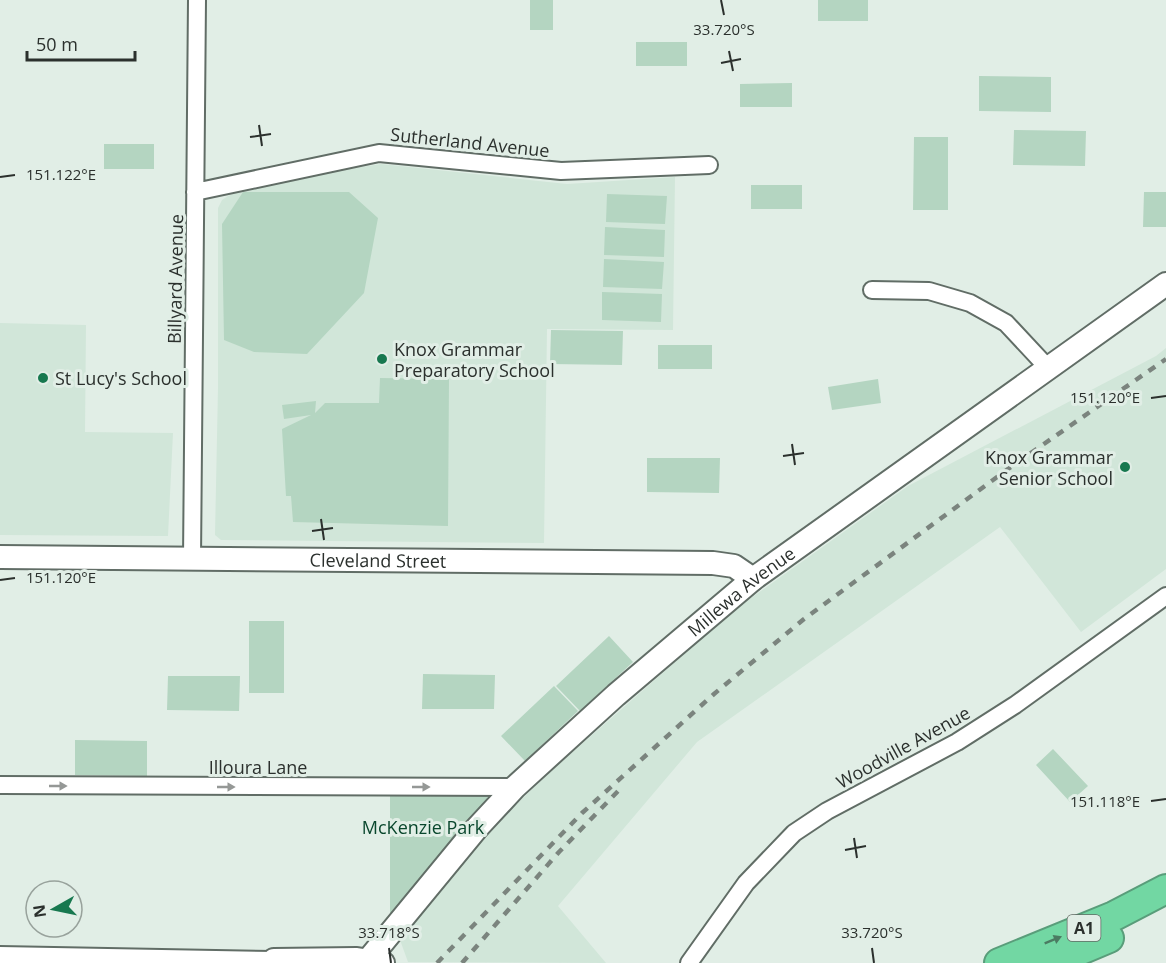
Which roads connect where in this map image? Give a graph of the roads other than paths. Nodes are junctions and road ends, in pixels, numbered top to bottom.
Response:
1 (197, 0) edge
2 (709, 165) dead end
3 (195, 192) junction
4 (1166, 284) edge
5 (872, 290) dead end
6 (1048, 368) junction
7 (0, 557) edge
8 (192, 559) junction
9 (753, 579) junction
10 (1166, 596) edge
11 (0, 785) edge
12 (515, 787) junction
13 (1166, 890) edge
14 (1166, 907) edge
15 (0, 955) edge
16 (274, 961) edge
17 (377, 961) edge
18 (689, 963) edge
19 (999, 963) edge
20 (1050, 963) edge

1 - 3 street, Billyard Avenue
2 - 3 street, Sutherland Avenue
3 - 8 street, Billyard Avenue
4 - 6 street, Millewa Avenue
5 - 6 street
6 - 9 street, Millewa Avenue
7 - 8 street, Cleveland Street
8 - 9 street, Cleveland Street
9 - 12 street, Millewa Avenue
10 - 18 street, Woodville Avenue
11 -> 12 street, Illoura Lane
12 - 17 street, Millewa Avenue
19 -> 13 highway, A1
14 - 20 highway, A1
15 - 16 street
16 - 17 street

